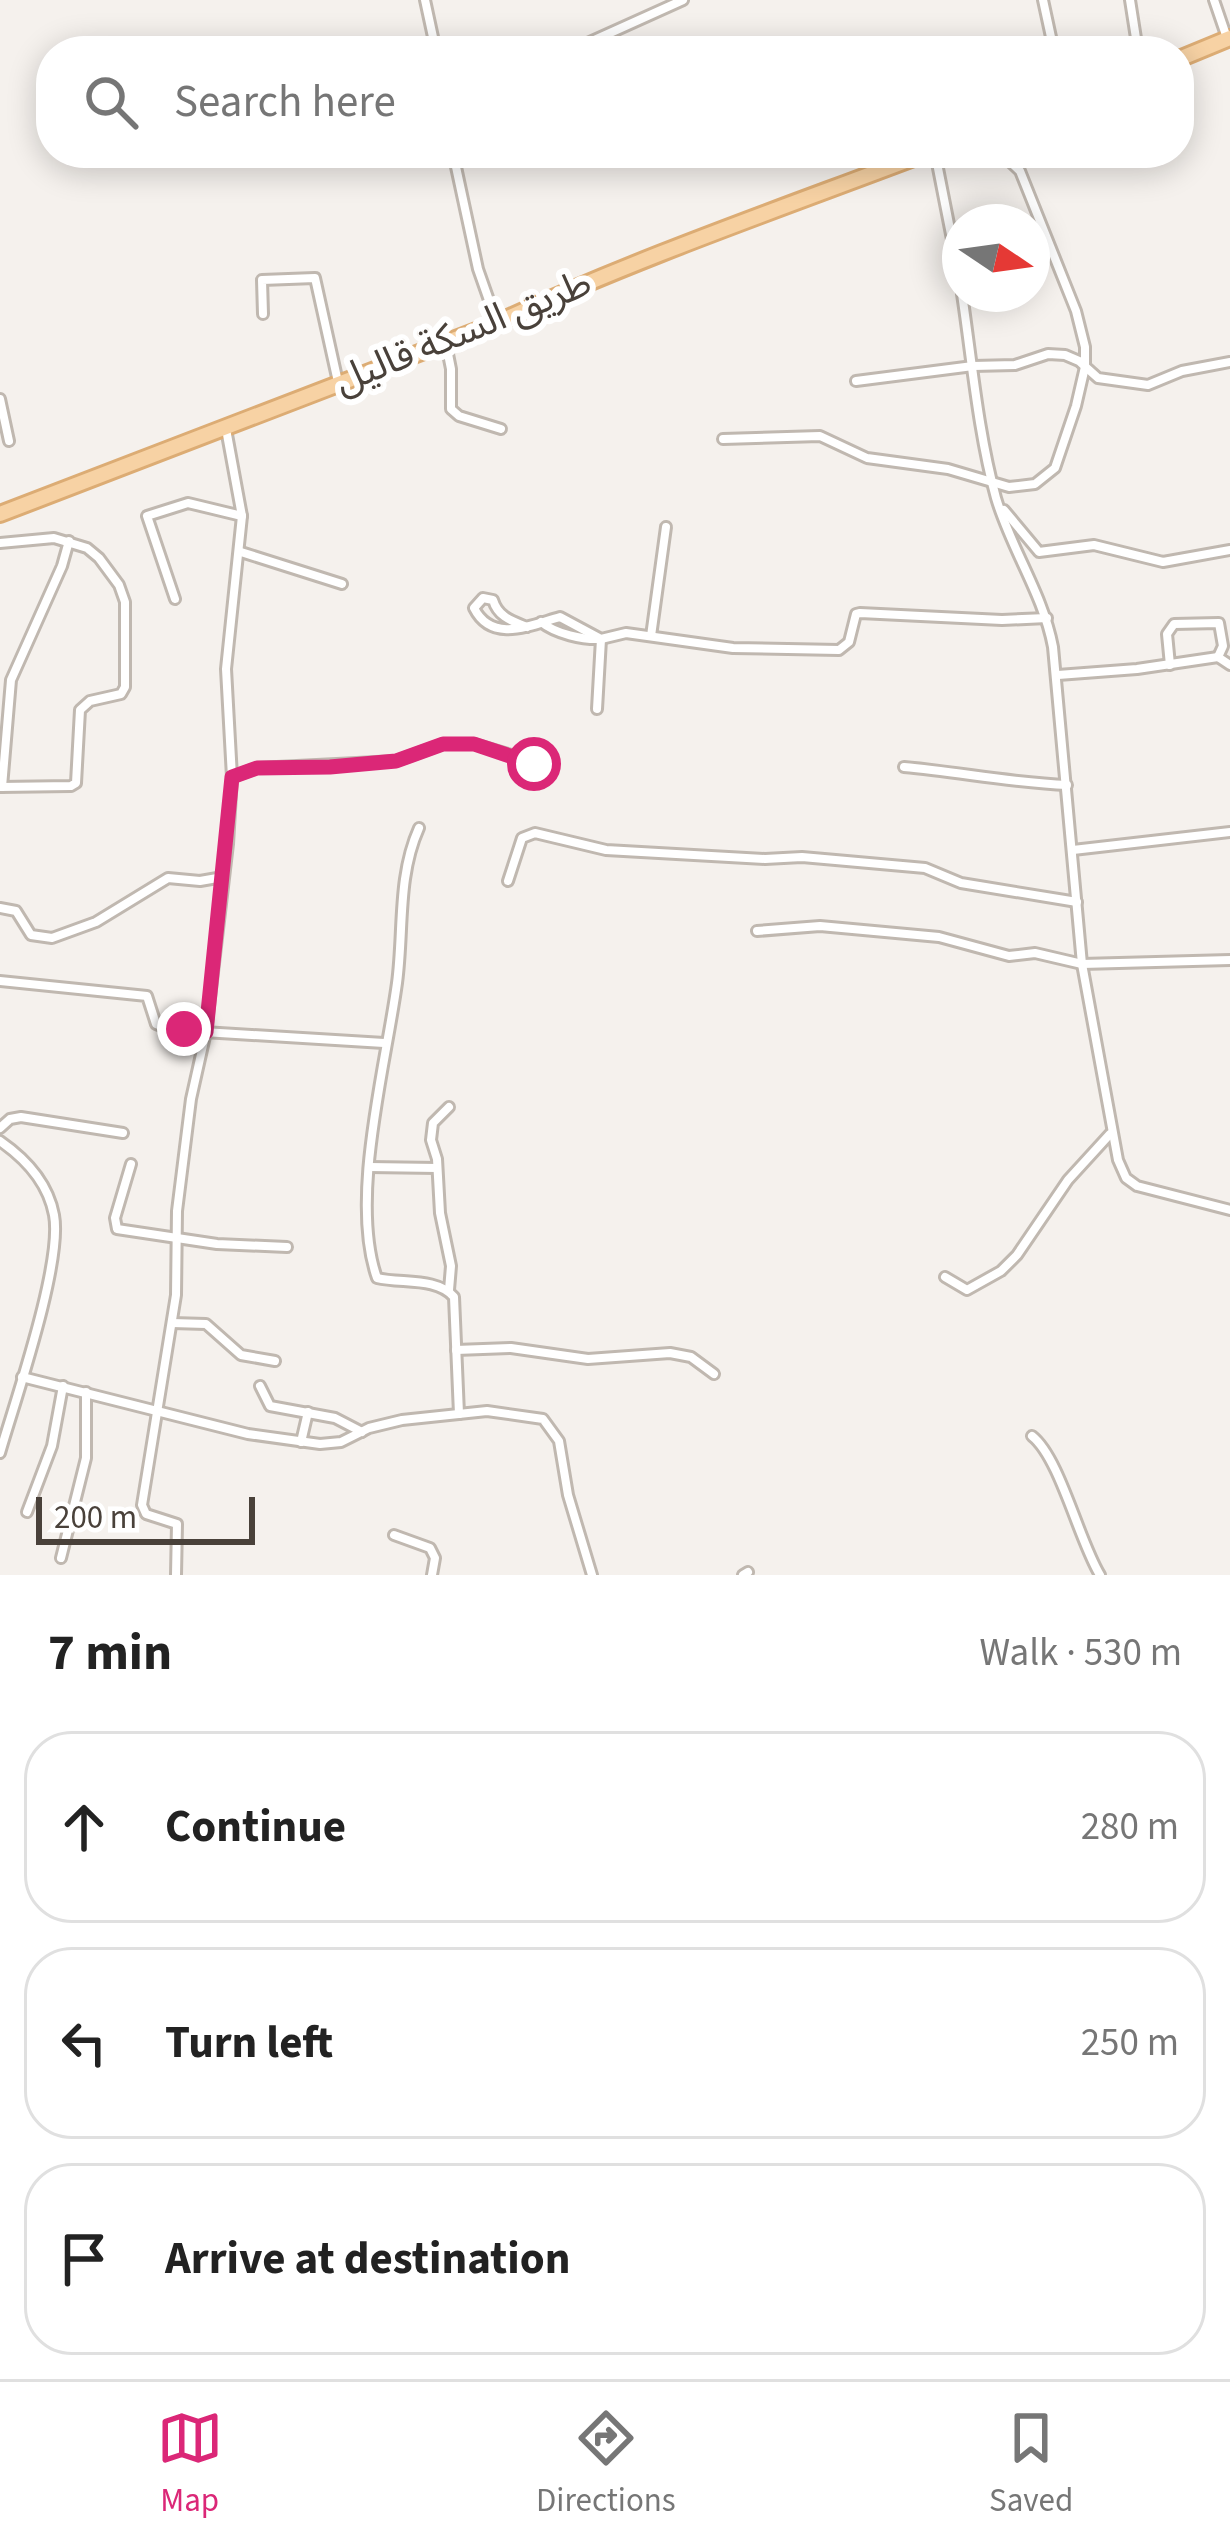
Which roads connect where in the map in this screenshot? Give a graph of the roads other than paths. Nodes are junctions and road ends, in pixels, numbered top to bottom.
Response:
1 (424, 0) edge
2 (683, 0) edge
3 (1043, 0) edge
4 (1130, 0) edge
5 (1214, 0) edge
6 (432, 36) edge
7 (603, 36) edge
8 (1051, 36) edge
9 (1136, 36) edge
10 (1229, 39) edge
11 (1194, 53) edge
12 (457, 168) edge
13 (891, 168) edge
14 (934, 168) edge
15 (1017, 168) edge
16 (943, 204) edge
17 (965, 312) edge
18 (263, 314) dead end
19 (497, 323) junction
20 (446, 343) junction
21 (1230, 362) edge
22 (973, 366) junction
23 (1085, 367) junction
24 (856, 381) dead end
25 (338, 382) junction
26 (0, 399) edge
27 (226, 428) junction
28 (501, 429) dead end
29 (723, 439) dead end
30 (9, 441) dead end
31 (992, 482) junction
32 (997, 499) junction
33 (0, 514) edge
34 (242, 516) junction
35 (666, 527) dead end
36 (69, 541) junction
37 (0, 543) edge
38 (1230, 550) edge
39 (241, 552) junction
40 (342, 584) dead end
41 (175, 599) dead end
42 (560, 617) junction
43 (1047, 618) junction
44 (541, 622) junction
45 (527, 627) junction
46 (565, 632) junction
47 (651, 636) junction
48 (602, 639) junction
49 (1218, 657) junction
50 (1170, 664) junction
51 (1230, 665) edge
52 (1058, 675) junction
53 (597, 709) dead end
54 (545, 765) dead end
55 (904, 767) dead end
56 (232, 777) junction
57 (1067, 785) junction
58 (1, 787) edge
59 (419, 828) dead end
60 (1230, 832) edge
61 (1073, 850) junction
62 (223, 877) junction
63 (508, 881) dead end
64 (1077, 902) junction
65 (0, 908) edge
66 (757, 931) dead end
67 (1230, 960) edge
68 (1082, 964) junction
69 (0, 981) edge
70 (206, 1032) junction
71 (384, 1042) junction
72 (449, 1107) dead end
73 (0, 1128) edge
74 (1111, 1132) junction
75 (123, 1133) dead end
76 (0, 1142) edge
77 (131, 1164) dead end
78 (369, 1168) junction
79 (437, 1168) junction
80 (1230, 1210) edge
81 (174, 1237) junction
82 (287, 1247) dead end
83 (946, 1277) dead end
84 (449, 1290) junction
85 (172, 1324) junction
86 (456, 1350) junction
87 (275, 1361) dead end
88 (714, 1374) dead end
89 (22, 1377) junction
90 (63, 1386) junction
91 (260, 1386) dead end
92 (86, 1392) junction
93 (159, 1410) junction
94 (308, 1412) junction
95 (459, 1414) junction
96 (362, 1432) junction
97 (1032, 1436) dead end
98 (301, 1442) junction
99 (0, 1453) edge
100 (27, 1512) dead end
101 (394, 1535) dead end
102 (61, 1558) dead end
103 (176, 1575) edge
104 (432, 1575) edge
105 (592, 1575) edge
106 (1100, 1575) edge

1 - 6 street
2 - 7 street
3 - 8 street
4 - 9 street
5 - 10 street
10 - 11 main road
12 - 19 street
13 - 19 main road, طريق السكة قاليل
14 - 16 street
15 - 23 street
17 - 22 street
18 - 25 street
19 - 20 main road, طريق السكة قاليل
20 - 25 main road, طريق السكة قاليل
20 - 28 street
21 - 23 street
22 - 23 street
22 - 24 street
22 - 31 street
23 - 31 street
25 - 27 main road, طريق السكة قاليل
26 - 30 street
27 - 33 main road, طريق السكة قاليل
27 - 34 street
29 - 31 street
31 - 32 street
32 - 38 street
32 - 43 street
34 - 39 street
34 - 41 street
35 - 47 street
36 - 37 street
36 - 58 street
36 - 58 street
39 - 40 street
39 - 56 street
42 - 44 street
42 - 46 street
42 - 48 street
43 - 47 street
43 - 52 street
44 - 45 street
44 - 46 street
45 - 45 street
46 - 48 street
47 - 48 street
48 - 53 street
49 - 50 street
49 - 50 street
49 - 51 street
50 - 52 street
52 - 57 street
54 - 56 street
55 - 57 street
56 - 62 street
57 - 61 street
59 - 71 street
60 - 61 street
61 - 64 street
62 - 65 street
62 - 70 street
63 - 64 street
64 - 68 street
66 - 68 street
67 - 68 street
68 - 74 street
69 - 70 street
70 - 71 street
70 - 81 street
71 - 78 street
72 - 79 street
73 - 75 street
74 - 80 street
74 - 83 street
76 - 89 street
77 - 81 street
78 - 79 street
78 - 84 street
79 - 84 street
81 - 82 street
81 - 85 street
84 - 86 street
85 - 87 street
85 - 93 street
86 - 88 street
86 - 95 street
89 - 90 street
89 - 99 street
90 - 92 street
90 - 100 street
91 - 94 street
92 - 93 street
92 - 102 street
93 - 98 street
93 - 103 street
94 - 96 street
94 - 98 street
95 - 96 street
95 - 105 street
96 - 98 street
97 - 106 street
101 - 104 street

